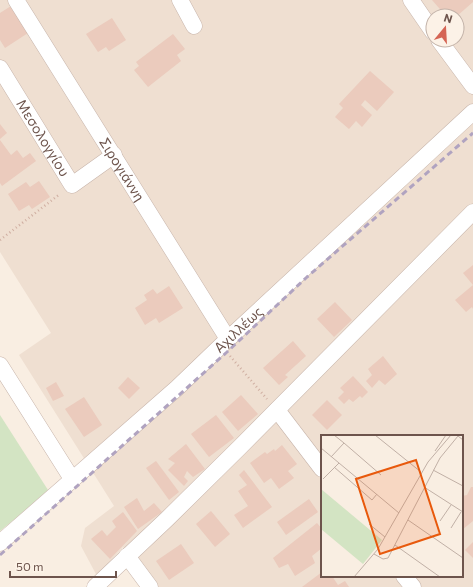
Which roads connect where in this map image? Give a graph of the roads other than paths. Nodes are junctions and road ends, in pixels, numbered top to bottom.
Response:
1 (16, 0) edge
2 (180, 0) edge
3 (410, 0) edge
4 (425, 21) edge
5 (194, 26) dead end
6 (445, 48) edge
7 (0, 68) edge
8 (473, 86) edge
9 (473, 112) edge
10 (114, 156) junction
11 (472, 214) edge
12 (225, 342) junction
13 (0, 366) edge
14 (277, 410) junction
15 (321, 468) edge
16 (72, 479) junction
17 (0, 543) edge
18 (127, 556) junction
19 (405, 577) edge
20 (95, 587) edge
21 (150, 587) edge
22 (413, 587) edge

1 - 10 street, Σιρογιάννη
2 - 5 street
3 - 4 street
6 - 8 street
7 - 10 street, Μεσολογγίου
9 - 12 street, Αχιλλέως
10 - 12 street, Σιρογιάννη
11 - 14 street
12 - 16 street, Αχιλλέως
13 - 16 street
14 - 15 street
14 - 18 street
16 - 17 street, Αχιλλέως
18 - 20 street
18 - 21 street
19 - 22 street

